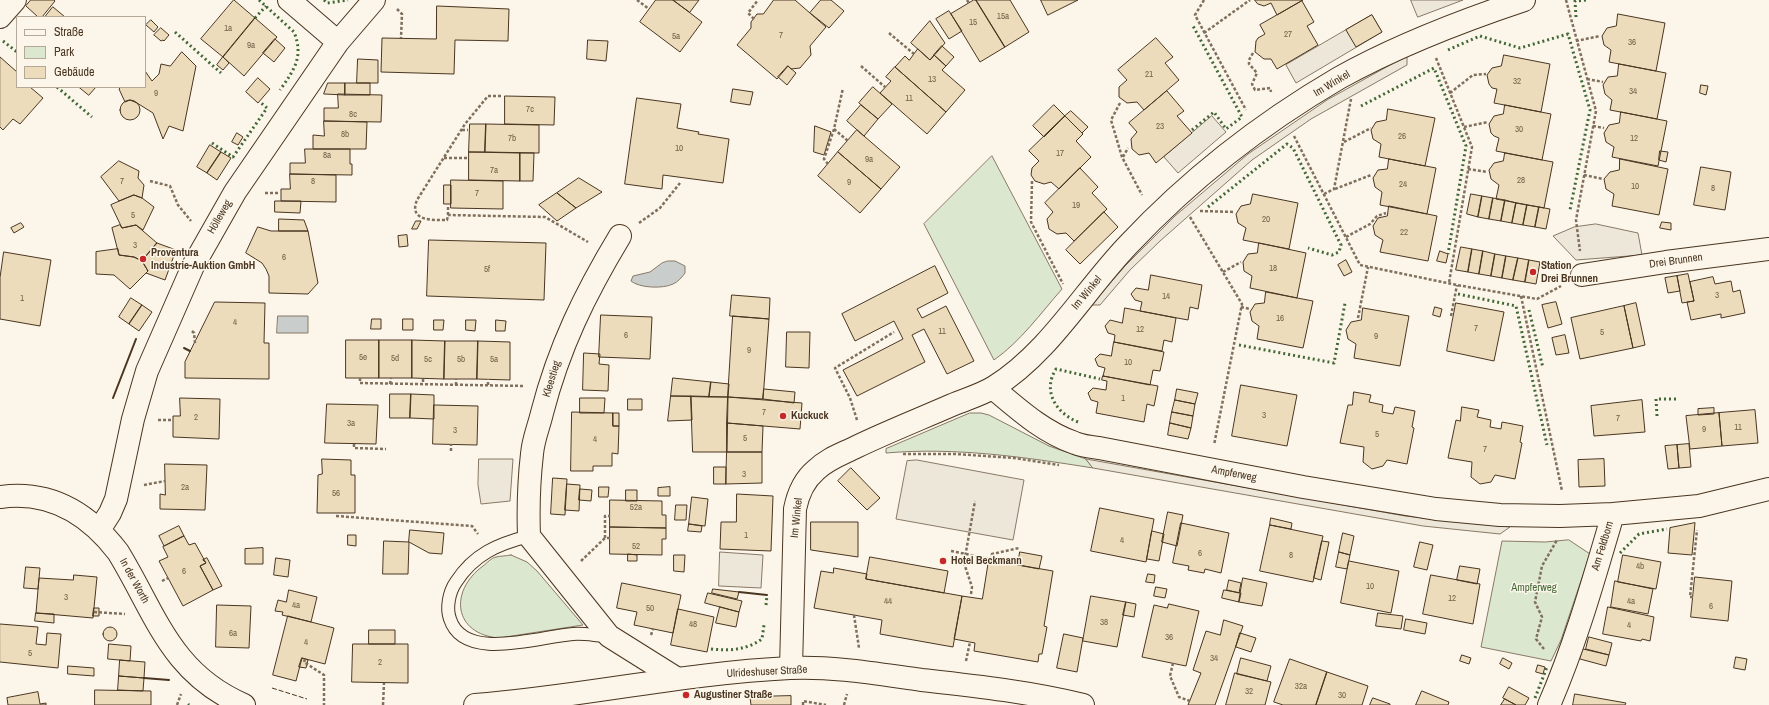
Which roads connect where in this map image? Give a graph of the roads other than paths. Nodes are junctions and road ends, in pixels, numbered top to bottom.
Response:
1 (15, 0) edge
2 (289, 0) edge
3 (1524, 0) edge
4 (384, 2) edge
5 (0, 17) edge
6 (338, 42) junction
7 (620, 236) road end
8 (1769, 249) edge
9 (1582, 274) road end
10 (993, 388) junction
11 (1769, 489) edge
12 (0, 497) edge
13 (1613, 514) junction
14 (99, 530) junction
15 (528, 536) junction
16 (609, 636) junction
17 (791, 668) junction
18 (676, 678) junction
19 (244, 705) edge
20 (475, 705) edge
21 (1083, 705) edge
22 (1548, 705) edge

1 - 5 street
2 - 6 street
3 - 10 street, Im Winkel
4 - 6 street, Hölleweg
6 - 14 street, Hölleweg
7 - 15 street, Kleestieg
8 - 9 street, Drei Brunnen
10 - 13 street, Ampferweg
10 - 17 street, Im Winkel
11 - 13 street, Am Feldborn
12 - 14 street, In der Worth
13 - 22 street, Am Feldborn
14 - 19 street, In der Worth
15 - 16 street
15 - 16 lane
16 - 18 street
17 - 18 street, Ulrideshuser Straße
17 - 21 street, Ulrideshuser Straße
18 - 20 street, Ulrideshuser Straße

